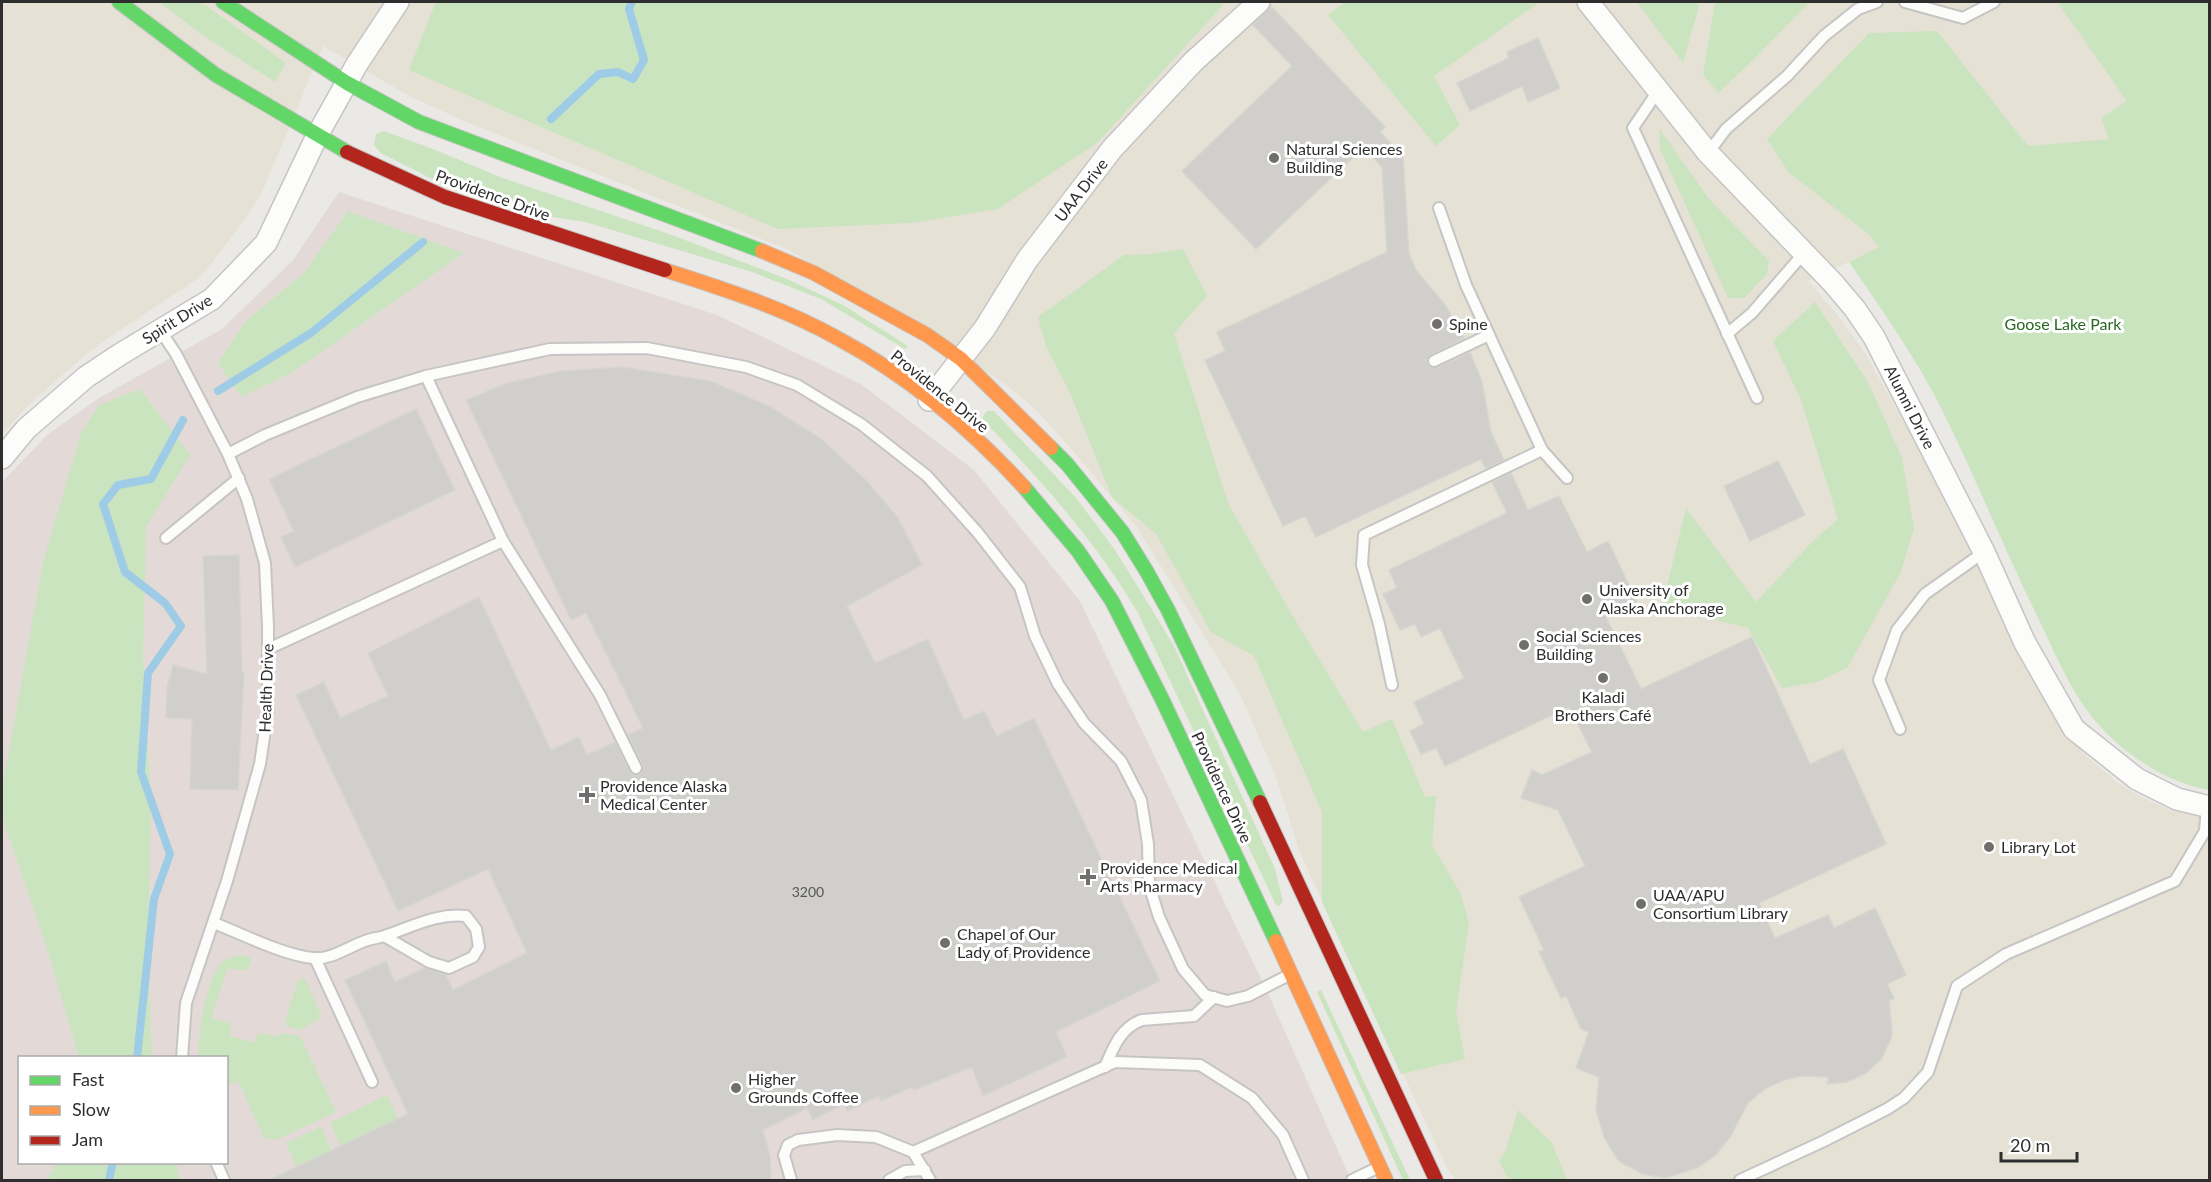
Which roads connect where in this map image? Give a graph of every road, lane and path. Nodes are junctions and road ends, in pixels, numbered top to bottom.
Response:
1 (119, 2) edge
2 (223, 2) edge
3 (398, 2) edge
4 (1258, 2) edge
5 (1588, 2) edge
6 (1877, 2) edge
7 (1905, 2) edge
8 (1994, 2) edge
9 (347, 83) junction
10 (1658, 91) junction
11 (318, 134) junction
12 (1708, 153) junction
13 (1439, 208) dead end
14 (1804, 253) junction
15 (160, 330) junction
16 (1727, 334) junction
17 (1489, 335) junction
18 (961, 358) junction
19 (1434, 361) dead end
20 (426, 376) junction
21 (1757, 398) dead end
22 (929, 400) junction
23 (1542, 450) junction
24 (228, 454) junction
25 (2, 458) edge
26 (239, 478) junction
27 (1567, 478) dead end
28 (166, 538) dead end
29 (503, 541) junction
30 (1984, 552) junction
31 (268, 649) junction
32 (1392, 685) dead end
33 (1900, 729) dead end
34 (636, 768) dead end
35 (2208, 807) edge
36 (213, 923) junction
37 (384, 936) junction
38 (315, 958) junction
39 (1292, 974) junction
40 (1214, 997) junction
41 (182, 1056) edge
42 (1105, 1067) junction
43 (372, 1082) dead end
44 (913, 1152) junction
45 (217, 1164) edge
46 (1380, 1167) junction
47 (928, 1175) edge
48 (224, 1180) edge
49 (791, 1180) edge
50 (889, 1180) edge
51 (1303, 1180) edge
52 (1352, 1180) edge
53 (1386, 1180) edge
54 (1436, 1180) edge
55 (1740, 1180) edge

1 - 11 main road, Providence Drive
2 - 9 main road, Providence Drive
3 - 9 street, Spirit Drive
4 - 18 street, UAA Drive
5 - 10 street, Alumni Drive
6 - 12 lane
7 - 8 lane
9 - 11 street, Spirit Drive
9 - 18 main road, Providence Drive
10 - 12 street, Alumni Drive
10 - 16 lane
11 - 15 street, Spirit Drive
11 - 22 main road, Providence Drive
12 - 14 street, Alumni Drive
13 - 17 lane
14 - 16 lane
14 - 30 street, Alumni Drive
15 - 24 lane, Health Drive
15 - 25 street, Spirit Drive
16 - 21 lane
17 - 19 lane
17 - 23 lane
18 - 22 street, UAA Drive
18 - 54 main road, Providence Drive
20 - 24 lane
20 - 29 lane
20 - 40 lane
22 - 39 main road, Providence Drive
23 - 27 lane
23 - 32 lane
24 - 26 lane, Health Drive
26 - 28 lane
26 - 31 lane, Health Drive
29 - 31 lane
29 - 34 lane
30 - 33 lane
30 - 35 street, Alumni Drive
31 - 36 lane, Health Drive
35 - 55 lane
36 - 38 lane
36 - 41 lane, Health Drive
37 - 37 lane
37 - 38 lane
38 - 43 lane
39 - 40 lane
39 - 46 main road, Providence Drive
40 - 42 lane
42 - 44 lane
42 - 51 lane
44 - 47 lane
44 - 49 lane
45 - 48 lane
46 - 52 lane
46 - 53 main road, Providence Drive
47 - 50 lane

